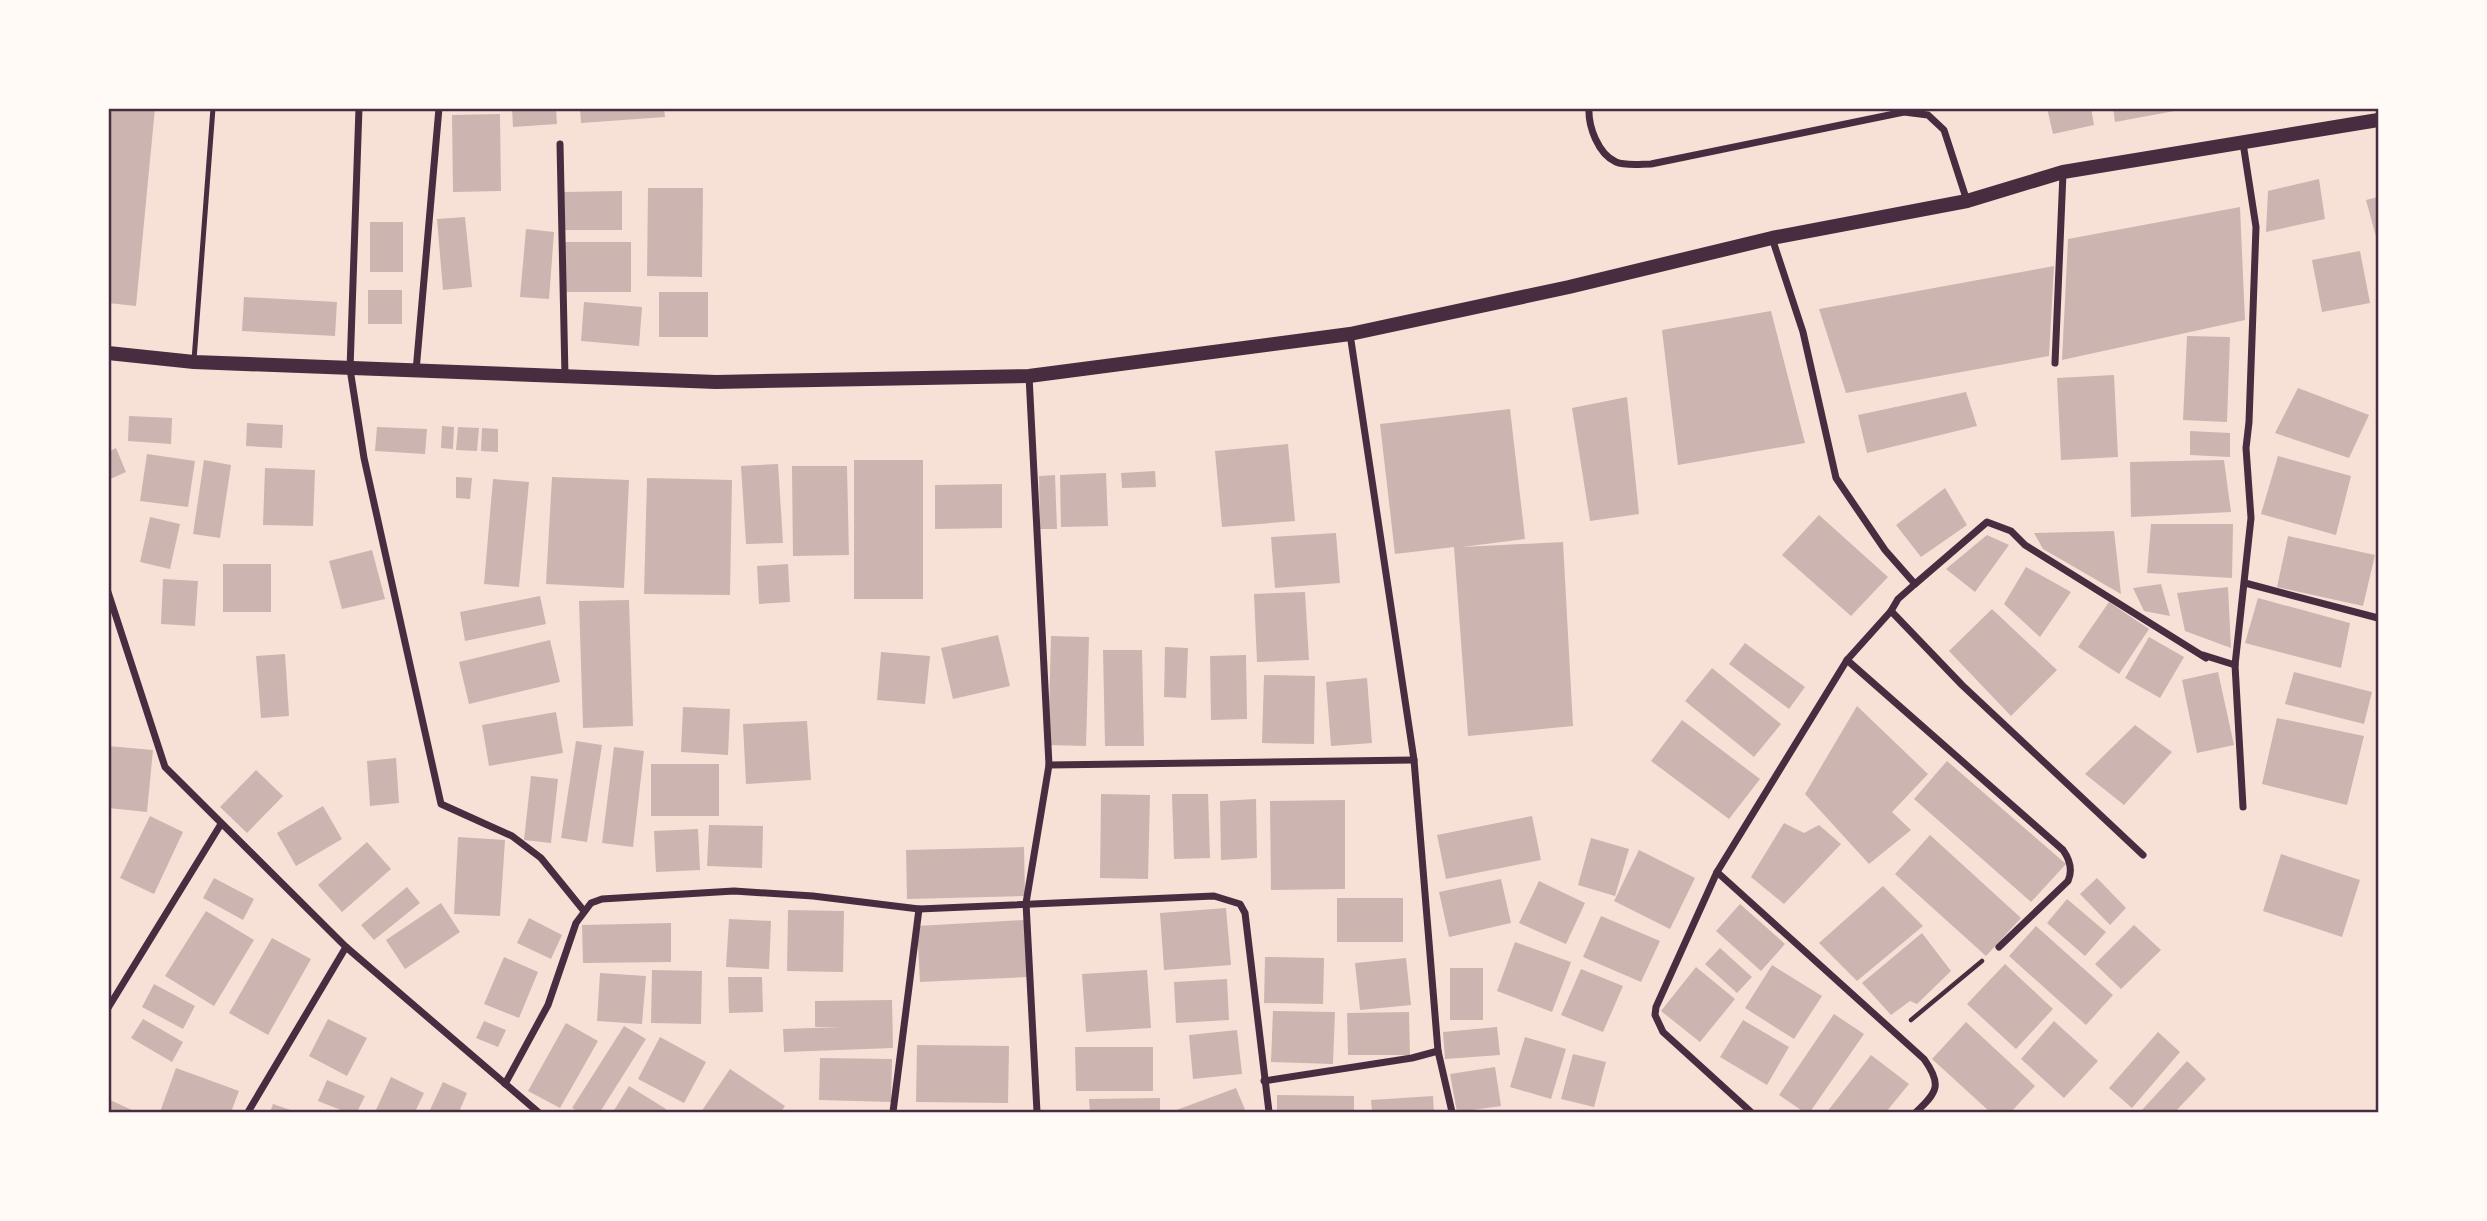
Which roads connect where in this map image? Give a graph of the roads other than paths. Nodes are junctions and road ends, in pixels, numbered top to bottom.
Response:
1 (213, 108) edge
2 (359, 108) edge
3 (439, 108) edge
4 (1589, 108) edge
5 (2378, 120) edge
6 (2242, 142) junction
7 (560, 144) dead end
8 (2063, 172) junction
9 (1968, 201) junction
10 (1772, 238) junction
11 (1350, 334) junction
12 (108, 353) edge
13 (194, 362) junction
14 (2055, 363) dead end
15 (350, 369) junction
16 (416, 371) junction
17 (565, 376) junction
18 (1029, 376) junction
19 (2245, 583) junction
20 (1916, 584) junction
21 (108, 592) edge
22 (1891, 611) junction
23 (2378, 618) edge
24 (1847, 660) junction
25 (2235, 665) junction
26 (1414, 760) junction
27 (1049, 765) junction
28 (2243, 807) dead end
29 (221, 824) junction
30 (2143, 855) dead end
31 (1717, 872) junction
32 (1026, 903) junction
33 (919, 909) junction
34 (584, 911) junction
35 (346, 947) junction
36 (1999, 947) road end
37 (108, 1008) edge
38 (1438, 1051) junction
39 (1264, 1081) junction
40 (505, 1084) junction
41 (248, 1112) edge
42 (538, 1112) edge
43 (892, 1112) edge
44 (1037, 1112) edge
45 (1269, 1112) edge
46 (1452, 1112) edge
47 (1751, 1112) edge
48 (1916, 1112) edge

1 - 13 lane
2 - 15 street
3 - 16 street
4 - 9 street
5 - 6 main road
6 - 8 main road
6 - 19 street
7 - 17 street
8 - 9 main road
8 - 14 street
9 - 10 main road
10 - 11 main road
10 - 20 street
11 - 18 main road
11 - 26 street
12 - 13 main road
13 - 15 main road
15 - 16 main road
15 - 34 street
16 - 17 main road
17 - 18 main road
18 - 27 street
19 - 23 street
19 - 25 street
20 - 22 street
20 - 25 street
21 - 29 street
22 - 24 street
22 - 30 street
24 - 31 street
24 - 36 street
25 - 28 street
26 - 27 street
26 - 38 street
27 - 32 street
29 - 35 street
29 - 37 street
31 - 47 street
31 - 48 street
32 - 33 street
32 - 39 street
32 - 44 street
33 - 34 street
33 - 43 street
34 - 40 street
35 - 40 street
35 - 41 street
38 - 39 street
38 - 46 street
39 - 45 street
40 - 42 street

